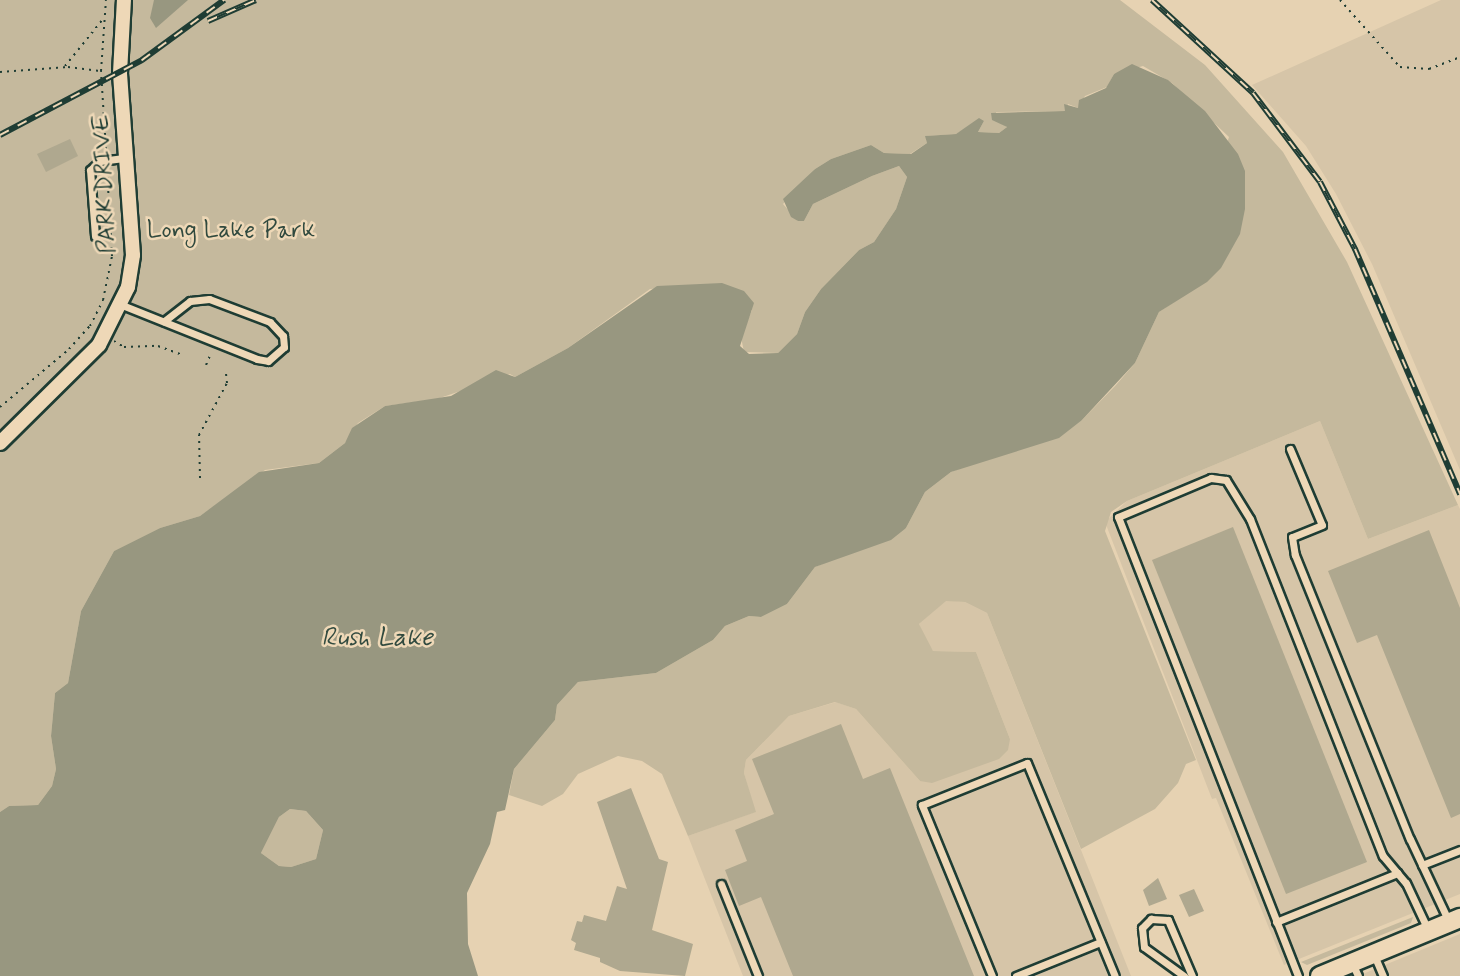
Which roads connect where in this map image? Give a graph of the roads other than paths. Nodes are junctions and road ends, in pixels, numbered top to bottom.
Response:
1 (124, 0) edge
2 (127, 158) junction
3 (95, 236) dead end
4 (122, 305) junction
5 (164, 321) junction
6 (0, 443) edge
7 (1290, 449) dead end
8 (1460, 850) edge
9 (1422, 865) junction
10 (1397, 873) junction
11 (721, 884) dead end
12 (1455, 921) edge
13 (1276, 922) junction
14 (1428, 931) junction
15 (1100, 942) junction
16 (1374, 954) junction
17 (1355, 969) edge
18 (758, 976) edge
19 (992, 976) edge
20 (1016, 976) edge
21 (1115, 976) edge
22 (1184, 976) edge
23 (1192, 976) edge
24 (1298, 976) edge
25 (1320, 976) edge
26 (1382, 976) edge

1 - 2 street, PARK DRIVE
2 - 3 lane
2 - 4 street, PARK DRIVE
4 - 5 lane
4 - 6 street, PARK DRIVE
5 - 5 lane
7 - 9 lane
8 - 9 lane
9 - 12 lane
10 - 13 lane
10 - 13 lane
10 - 14 lane
11 - 18 lane
12 - 14 street
13 - 24 lane
14 - 16 street
15 - 19 lane
15 - 20 lane
15 - 21 lane
16 - 17 street
16 - 26 lane
17 - 25 street
22 - 23 lane

